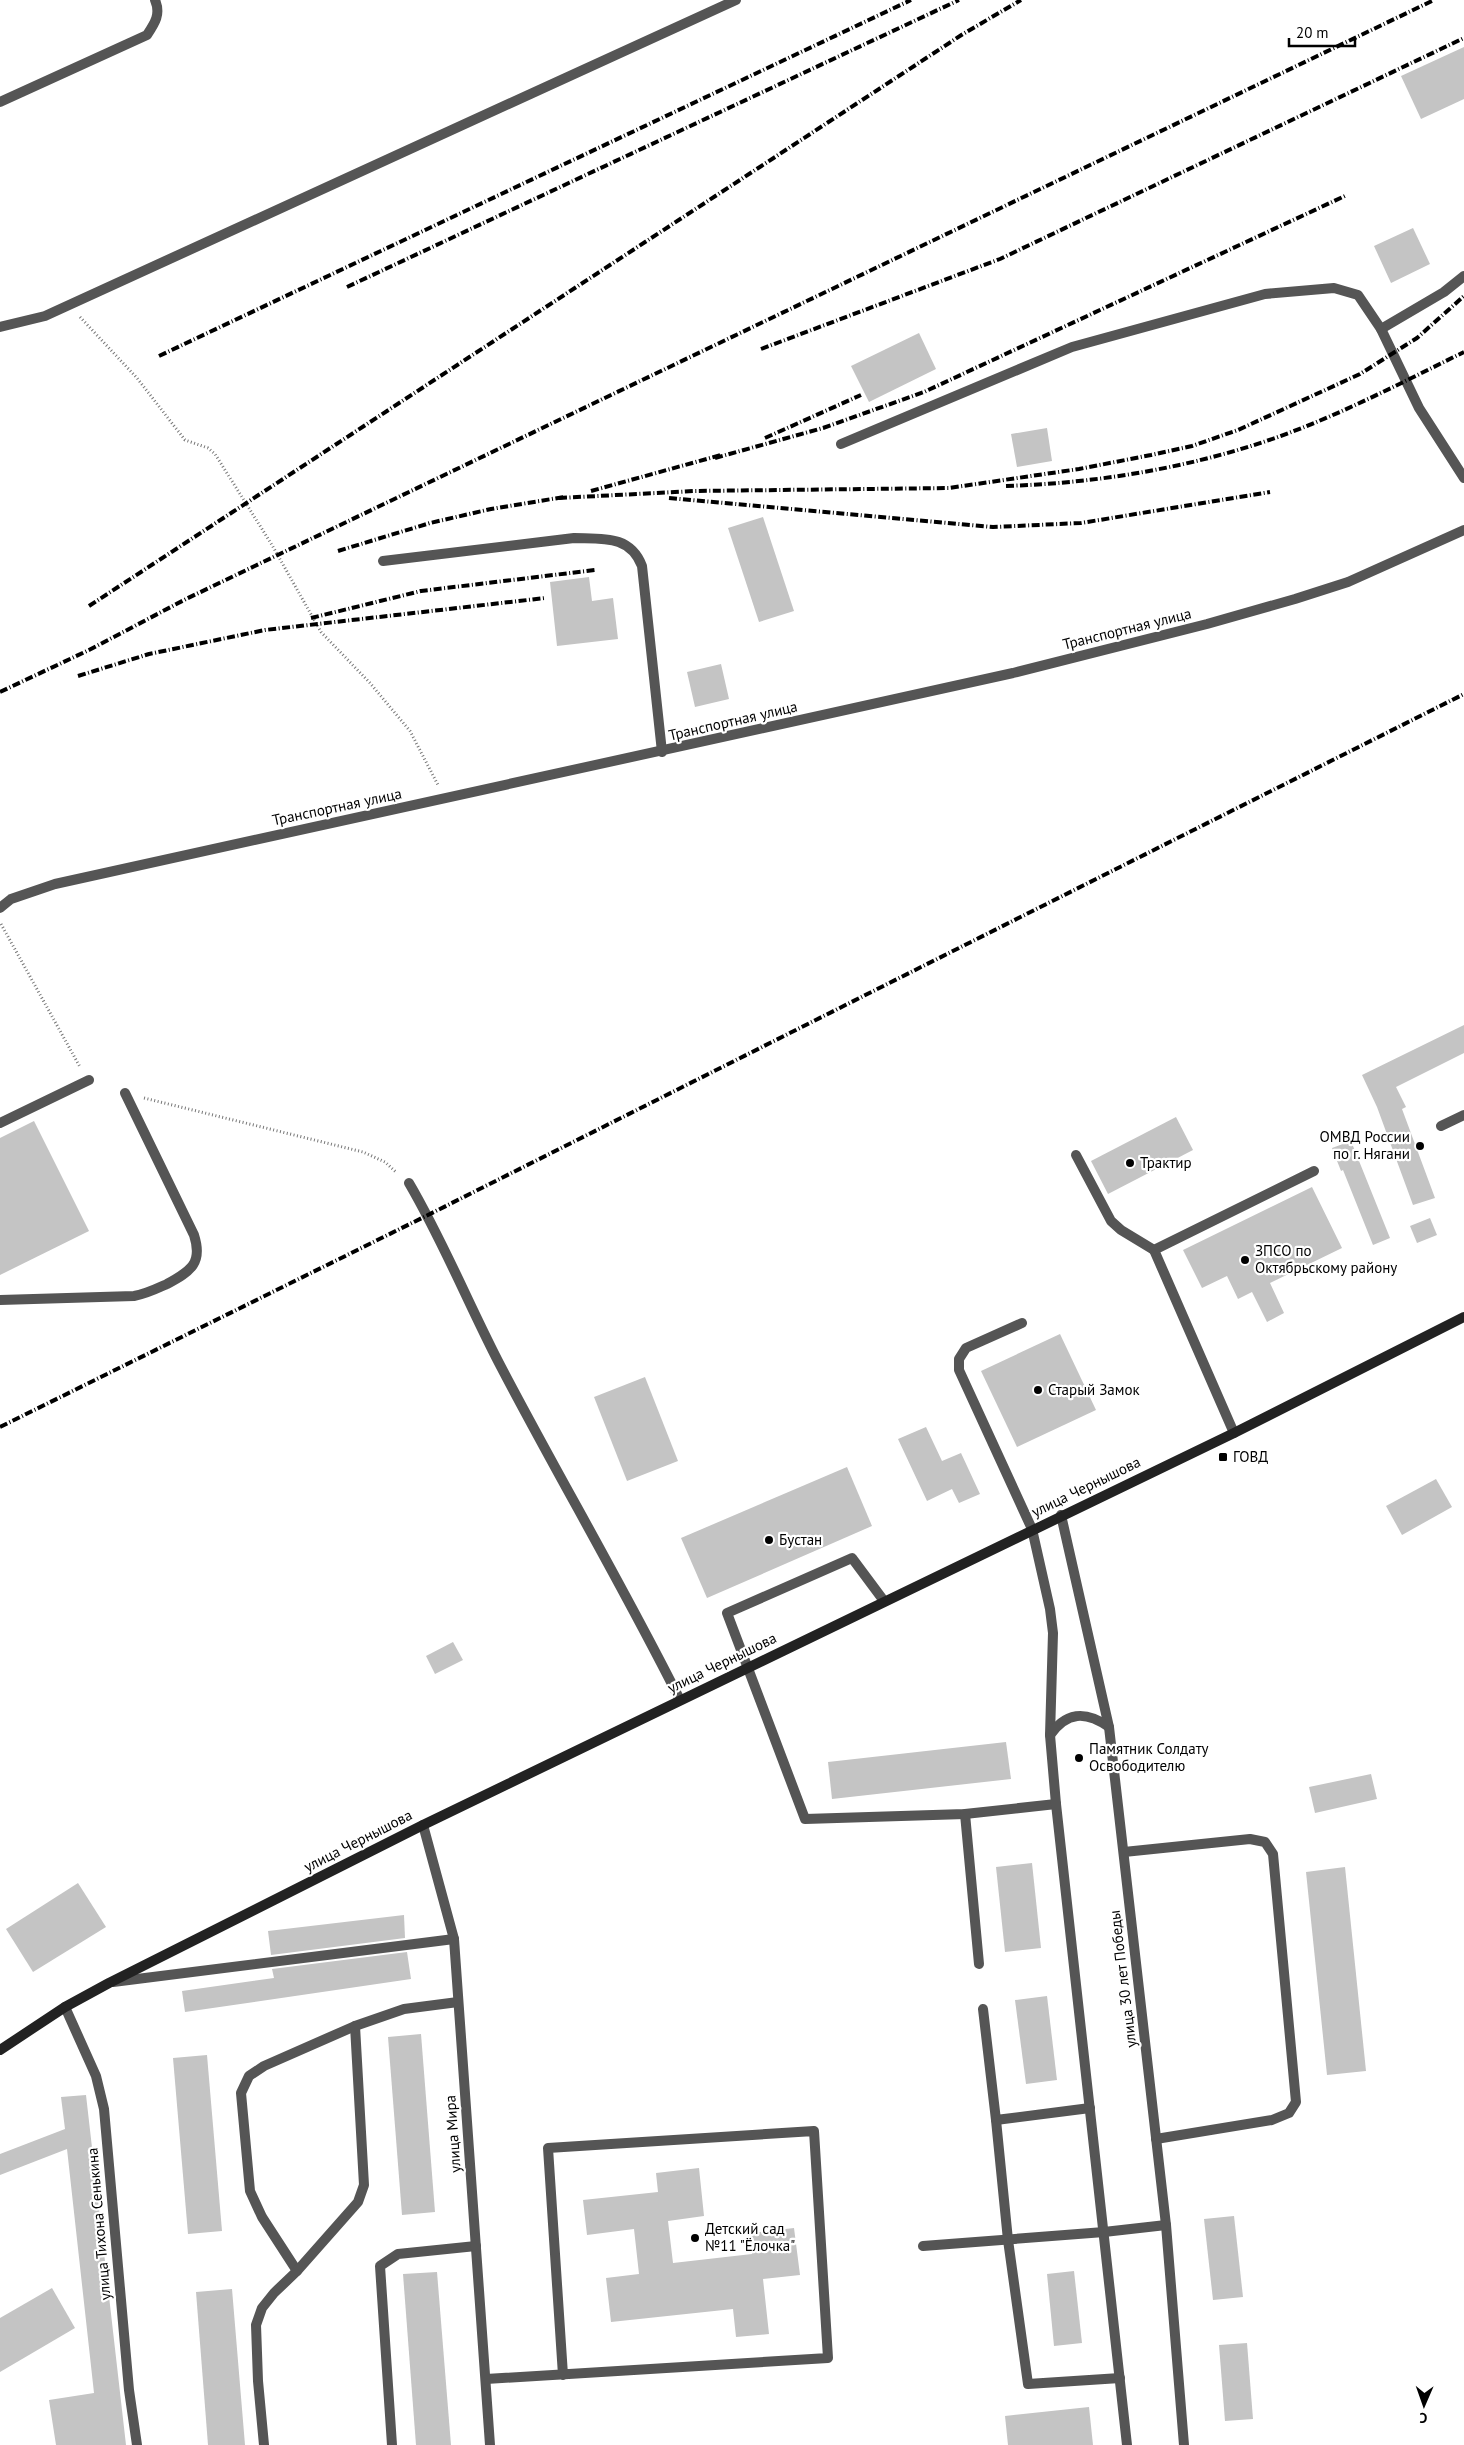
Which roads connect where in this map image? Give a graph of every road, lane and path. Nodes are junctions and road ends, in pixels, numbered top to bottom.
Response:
1 (155, 0) edge
2 (736, 0) edge
3 (0, 102) edge
4 (1464, 276) edge
5 (69, 305) junction
6 (0, 326) edge
7 (1381, 330) junction
8 (841, 444) dead end
9 (1464, 478) edge
10 (1464, 530) edge
11 (383, 561) dead end
12 (662, 752) junction
13 (445, 799) junction
14 (0, 908) edge
15 (0, 922) edge
16 (89, 1080) joint
17 (125, 1093) joint
18 (1464, 1115) edge
19 (0, 1123) edge
20 (1441, 1126) dead end
21 (1076, 1155) dead end
22 (1314, 1171) dead end
23 (409, 1183) joint
24 (1154, 1250) junction
25 (0, 1300) edge
26 (1464, 1317) edge
27 (1022, 1323) dead end
28 (1234, 1433) junction
29 (1061, 1515) junction
30 (1032, 1529) junction
31 (884, 1601) junction
32 (748, 1667) junction
33 (680, 1700) junction
34 (1109, 1727) junction
35 (1050, 1735) junction
36 (1056, 1804) junction
37 (965, 1814) junction
38 (423, 1825) junction
39 (1124, 1852) junction
40 (454, 1939) junction
41 (979, 1964) dead end
42 (109, 1983) junction
43 (458, 2002) junction
44 (65, 2007) junction
45 (983, 2009) dead end
46 (356, 2026) junction
47 (0, 2050) edge
48 (1090, 2108) junction
49 (996, 2120) junction
50 (1156, 2139) junction
51 (1166, 2225) junction
52 (1104, 2232) junction
53 (1008, 2240) junction
54 (476, 2246) junction
55 (923, 2246) dead end
56 (297, 2271) junction
57 (562, 2375) junction
58 (1120, 2378) junction
59 (486, 2379) junction
60 (137, 2445) edge
61 (264, 2445) edge
62 (392, 2445) edge
63 (490, 2445) edge
64 (1127, 2445) edge
65 (1184, 2445) edge

1 - 3 street
2 - 5 street
4 - 7 street
5 - 6 street
5 - 13 path
7 - 8 street
7 - 9 street
10 - 12 street, Транспортная улица
11 - 12 street
12 - 13 street, Транспортная улица
13 - 14 street, Транспортная улица
15 - 16 path
16 - 19 street
17 - 23 path
17 - 25 street
18 - 20 street
21 - 24 street
22 - 24 street
23 - 33 street
24 - 28 street
26 - 28 main road, улица Чернышова
27 - 30 street
28 - 29 main road, улица Чернышова
29 - 30 main road, улица Чернышова
29 - 34 street, улица 30 лет Победы
30 - 31 main road, улица Чернышова
30 - 35 street
31 - 32 main road, улица Чернышова
31 - 32 street
32 - 33 main road, улица Чернышова
32 - 37 street
33 - 38 main road, улица Чернышова
34 - 35 street
34 - 39 street, улица 30 лет Победы
35 - 36 street
36 - 37 street
36 - 48 street
37 - 41 street
38 - 40 street, улица Мира
38 - 42 main road, улица Чернышова
39 - 50 street, улица 30 лет Победы
39 - 50 street
40 - 42 street
40 - 43 street, улица Мира
42 - 44 main road, улица Чернышова
43 - 46 street
43 - 54 street, улица Мира
44 - 47 main road, улица Чернышова
44 - 60 street, улица Тихона Сенькина
45 - 49 street
46 - 56 street
46 - 56 street
48 - 49 street
48 - 52 street
49 - 53 street
50 - 51 street, улица 30 лет Победы
51 - 52 street
51 - 65 street, улица 30 лет Победы
52 - 53 street
52 - 58 street
53 - 55 street
53 - 58 street
54 - 59 street, улица Мира
54 - 62 street
56 - 61 street
57 - 57 street
57 - 59 street
58 - 64 street
59 - 63 street, улица Мира

